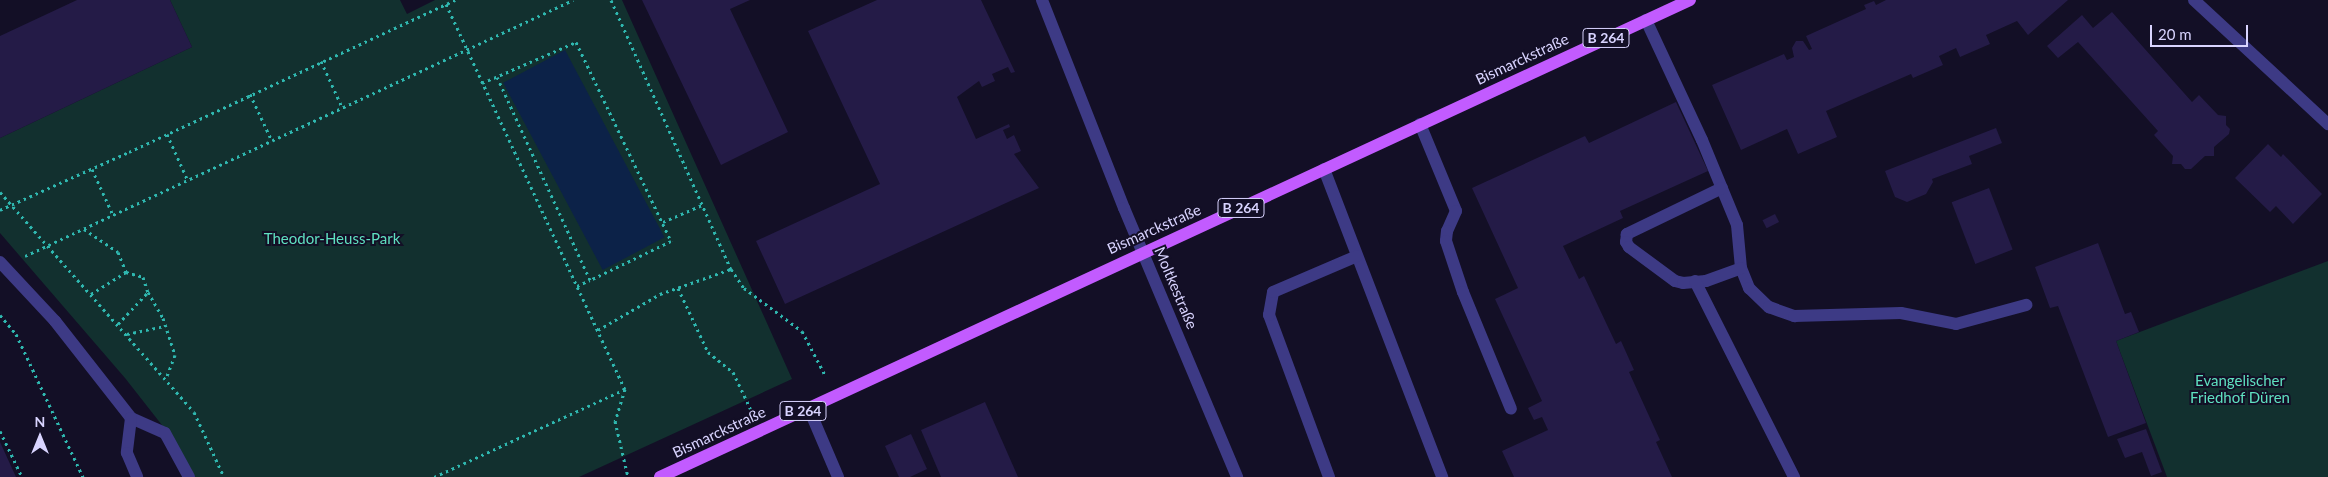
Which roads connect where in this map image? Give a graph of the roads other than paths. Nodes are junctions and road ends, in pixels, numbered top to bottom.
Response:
1 (1042, 0) edge
2 (1690, 0) edge
3 (2194, 0) edge
4 (1646, 20) junction
5 (1420, 124) junction
6 (2328, 124) edge
7 (1324, 169) junction
8 (1722, 188) junction
9 (1143, 252) junction
10 (1357, 256) junction
11 (0, 262) edge
12 (1741, 268) junction
13 (1695, 281) junction
14 (2026, 305) dead end
15 (809, 409) junction
16 (1511, 409) dead end
17 (131, 418) junction
18 (137, 477) edge
19 (189, 477) edge
20 (660, 477) edge
21 (838, 477) edge
22 (1236, 477) edge
23 (1329, 477) edge
24 (1442, 477) edge
25 (1794, 477) edge

1 - 9 street, Moltkestraße
2 - 4 main road, Bismarckstraße / B 264
3 - 6 street
4 - 5 main road, Bismarckstraße / B 264
4 - 8 street
5 - 7 main road, Bismarckstraße / B 264
5 - 16 street
7 - 9 main road, Bismarckstraße / B 264
7 - 10 street
8 - 12 street
8 - 13 street
9 - 15 main road, Bismarckstraße / B 264
9 - 22 street, Moltkestraße
10 - 23 street
10 - 24 street
11 - 17 street
12 - 13 street
12 - 14 street
13 - 25 street
15 - 20 main road, Bismarckstraße / B 264
15 - 21 street
17 - 18 street
17 - 19 street

